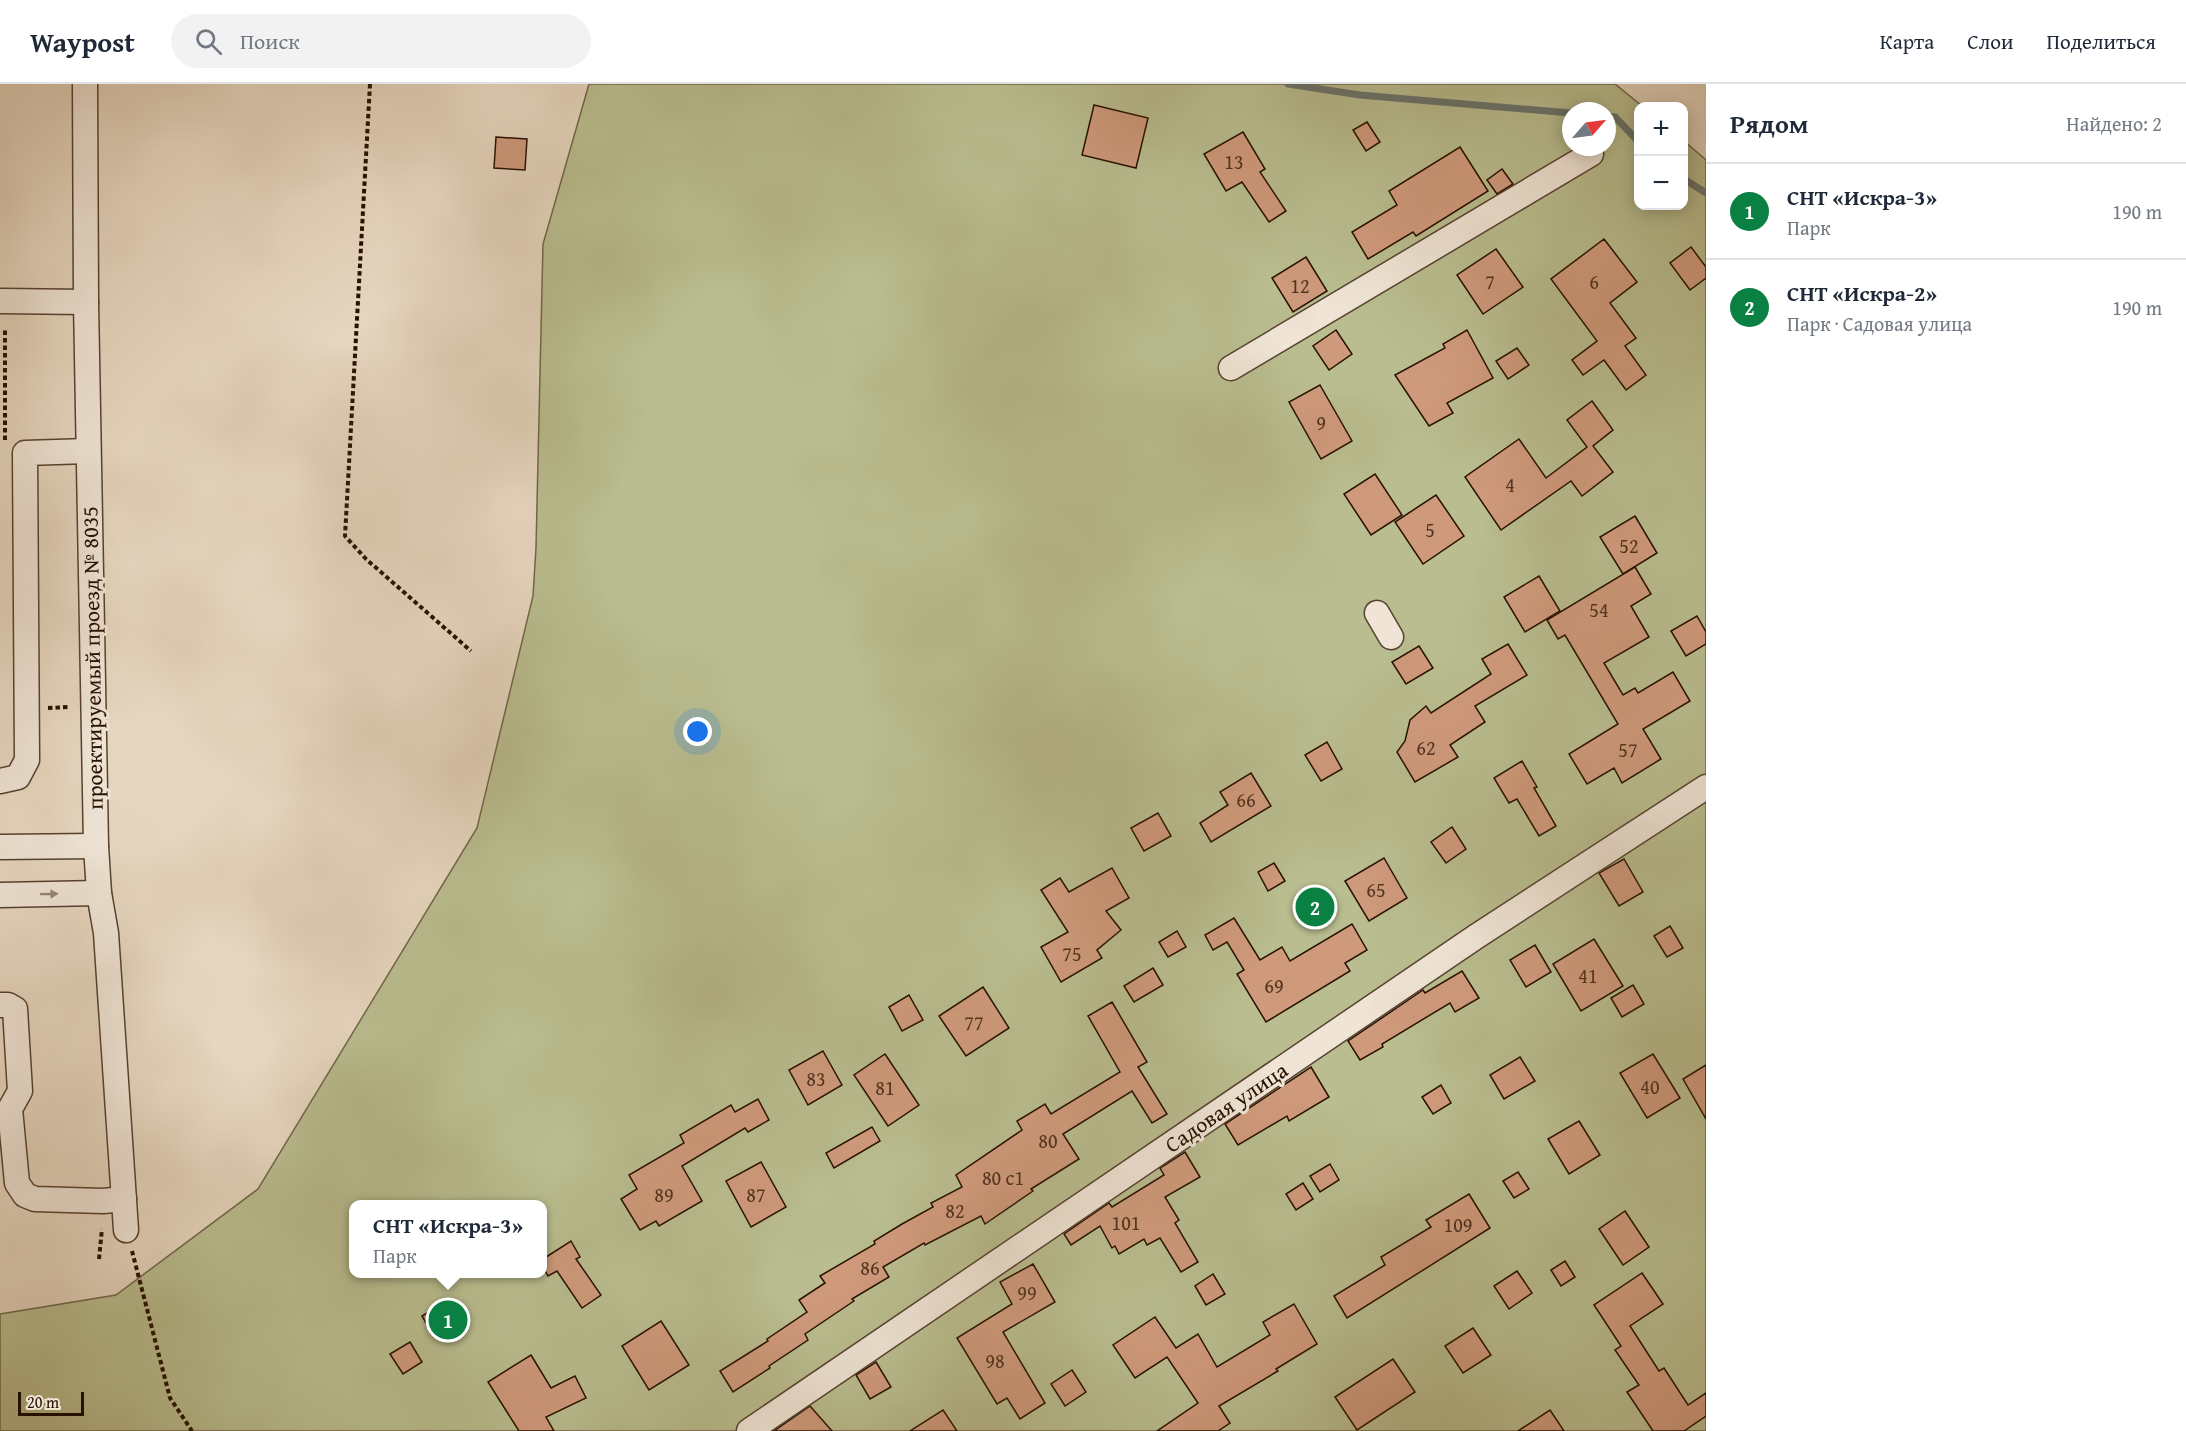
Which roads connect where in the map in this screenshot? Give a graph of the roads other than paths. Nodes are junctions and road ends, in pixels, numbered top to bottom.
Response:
1 (85, 84) edge
2 (1589, 156) edge
3 (0, 301) edge
4 (86, 303) junction
5 (1231, 368) dead end
6 (88, 451) junction
7 (1377, 613) dead end
8 (1391, 637) dead end
9 (0, 781) edge
10 (1706, 787) edge
11 (96, 846) junction
12 (0, 847) edge
13 (99, 893) junction
14 (0, 895) edge
15 (0, 1005) edge
16 (5, 1109) edge
17 (114, 1200) junction
18 (126, 1230) road end
19 (749, 1431) edge

1 - 4 street, проектируемый проезд № 8035
2 - 5 street
3 - 4 street
4 - 6 street, проектируемый проезд № 8035
6 - 9 street
6 - 11 street, проектируемый проезд № 8035
7 - 8 street
10 - 19 street, Садовая улица
11 - 12 street
11 - 13 street, проектируемый проезд № 8035
14 -> 13 street
13 - 17 street, проектируемый проезд № 8035
15 - 16 street
16 - 17 street
17 - 18 street, проектируемый проезд № 8035

